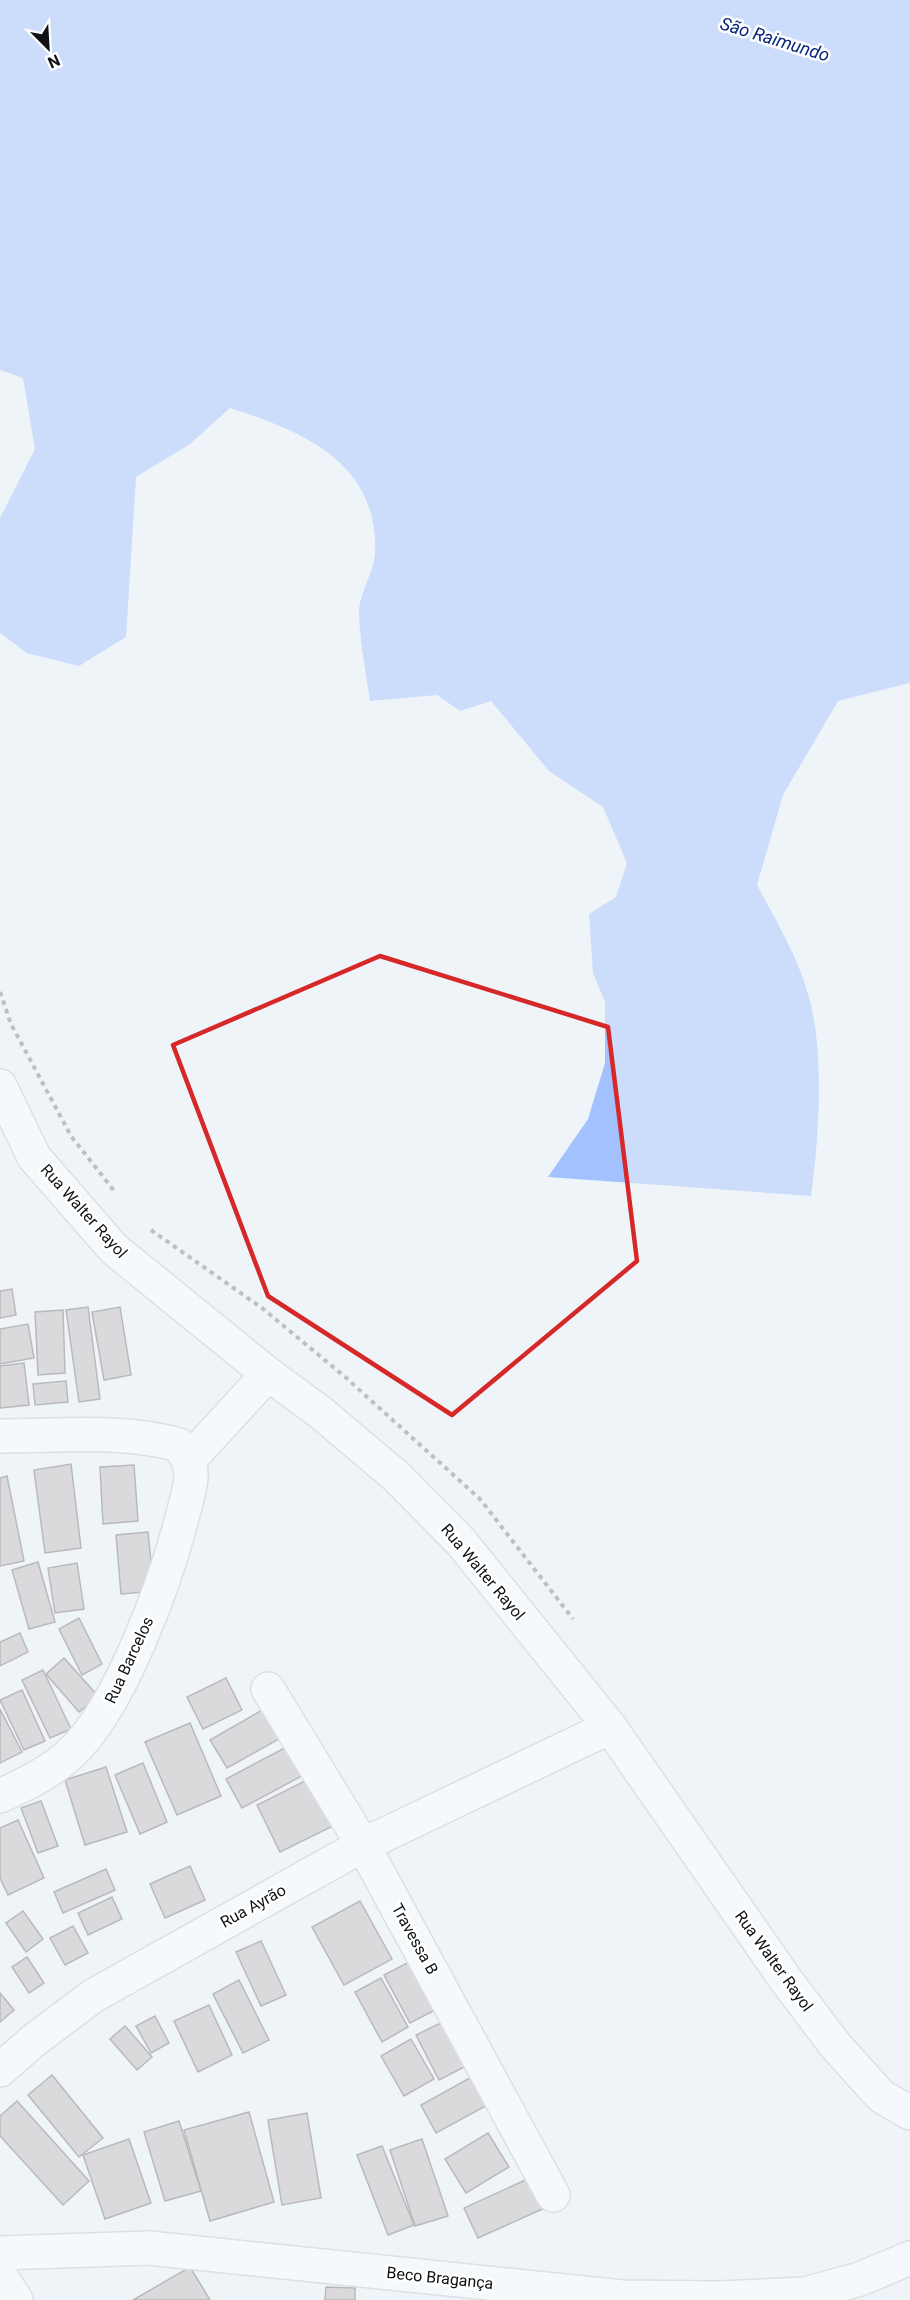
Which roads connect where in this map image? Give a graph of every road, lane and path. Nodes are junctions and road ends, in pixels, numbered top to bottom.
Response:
1 (0, 1086) edge
2 (268, 1374) junction
3 (0, 1436) edge
4 (190, 1469) junction
5 (268, 1689) dead end
6 (610, 1727) junction
7 (0, 1796) edge
8 (363, 1845) junction
9 (0, 2070) edge
10 (910, 2114) edge
11 (554, 2194) dead end
12 (0, 2253) edge
13 (910, 2258) edge
14 (0, 2275) edge
15 (16, 2300) edge

1 - 2 street, Rua Walter Rayol
2 - 4 street
2 - 6 street, Rua Walter Rayol
3 - 4 street
4 - 7 street, Rua Barcelos
5 - 8 street, Travessa B
6 - 8 street, Rua Ayrão
6 - 10 street, Rua Walter Rayol
8 - 9 street, Rua Ayrão
8 - 11 street, Travessa B
12 - 13 street, Beco Bragança
14 - 15 street

